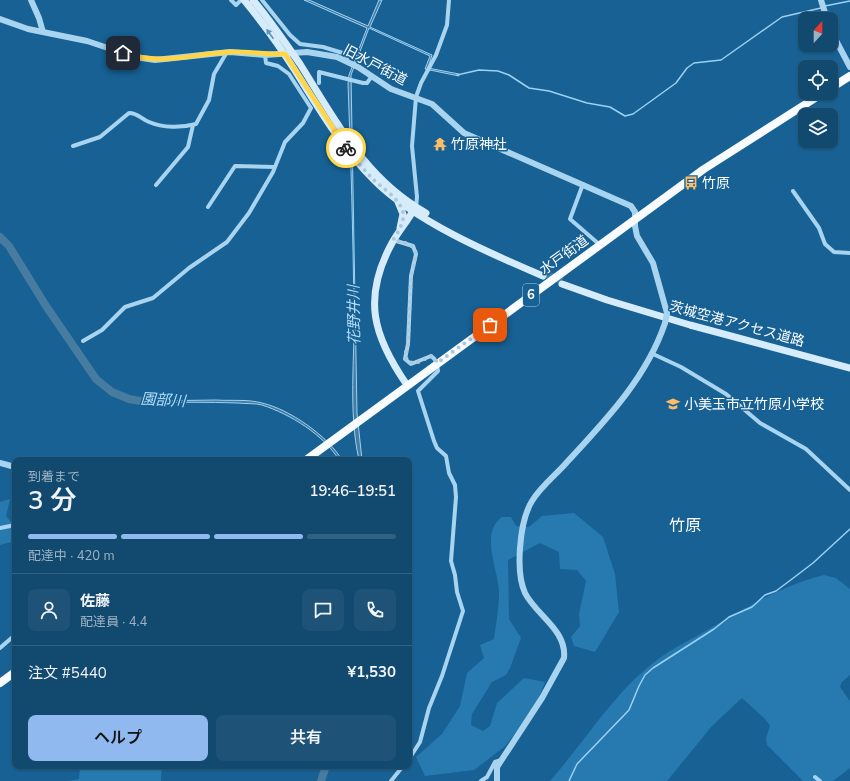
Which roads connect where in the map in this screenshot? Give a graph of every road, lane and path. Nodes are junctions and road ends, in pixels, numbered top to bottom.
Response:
1 (31, 0) edge
2 (231, 0) edge
3 (243, 0) edge
4 (253, 0) edge
5 (262, 0) edge
6 (448, 0) edge
7 (821, 0) edge
8 (825, 12) edge
9 (0, 19) edge
10 (43, 32) junction
11 (838, 45) edge
12 (227, 52) junction
13 (288, 54) junction
14 (265, 55) junction
15 (349, 62) junction
16 (850, 67) edge
17 (372, 76) junction
18 (850, 76) edge
19 (319, 83) dead end
20 (838, 84) edge
21 (416, 97) junction
22 (812, 100) edge
23 (193, 125) junction
24 (73, 146) dead end
25 (275, 167) junction
26 (583, 184) junction
27 (156, 185) dead end
28 (793, 191) dead end
29 (396, 200) junction
30 (208, 207) dead end
31 (414, 209) junction
32 (635, 219) junction
33 (398, 233) junction
34 (393, 240) junction
35 (600, 245) junction
36 (850, 252) edge
37 (544, 275) tunnel mouth
38 (563, 283) tunnel mouth
39 (83, 341) dead end
40 (652, 354) junction
41 (437, 363) junction
42 (850, 368) edge
43 (407, 385) junction
44 (310, 457) edge
45 (0, 463) edge
46 (12, 466) edge
47 (850, 490) edge
48 (12, 526) edge
49 (0, 528) edge
50 (12, 638) edge
51 (0, 648) edge
52 (12, 674) edge
53 (0, 683) edge
54 (412, 754) edge
55 (501, 760) junction
56 (401, 769) edge
57 (815, 777) dead end
58 (391, 781) edge
59 (480, 781) edge
60 (497, 781) edge
61 (820, 781) edge

1 - 10 street
2 - 3 street
13 -> 3 main road
4 - 13 main road
5 - 15 street
6 - 21 street
7 - 8 street
9 - 10 street, 旧水戸街道
10 - 12 street, 旧水戸街道
11 - 16 street
12 - 14 street, 旧水戸街道
12 - 23 street
13 - 14 street, 旧水戸街道
13 - 15 street, 旧水戸街道
13 - 29 main road
13 - 31 main road
14 - 25 street
15 - 17 street, 旧水戸街道
17 - 19 street
17 - 21 street, 旧水戸街道
18 - 20 highway
21 - 26 street, 旧水戸街道
21 - 31 street
22 - 32 highway, 水戸街道 / 6
23 - 24 street
23 - 27 street
25 - 30 street
25 - 39 street
26 - 32 street, 旧水戸街道
26 - 35 street
28 - 36 street
29 - 31 main road
29 - 33 main road
31 - 33 main road
31 - 37 main road
32 - 35 highway, 水戸街道 / 6
32 - 40 street, bridge
33 - 34 main road
34 - 41 street
34 - 43 main road
35 - 41 highway, 水戸街道 / 6
38 - 42 main road, 茨城空港アクセス道路
40 - 47 street
40 - 55 street
41 - 43 highway, 水戸街道 / 6
41 - 54 street
43 - 44 highway, 水戸街道 / 6
45 - 46 street
48 - 49 street
50 - 51 street
52 - 53 highway
55 - 59 street
55 - 60 street
56 - 58 street
57 - 61 street

